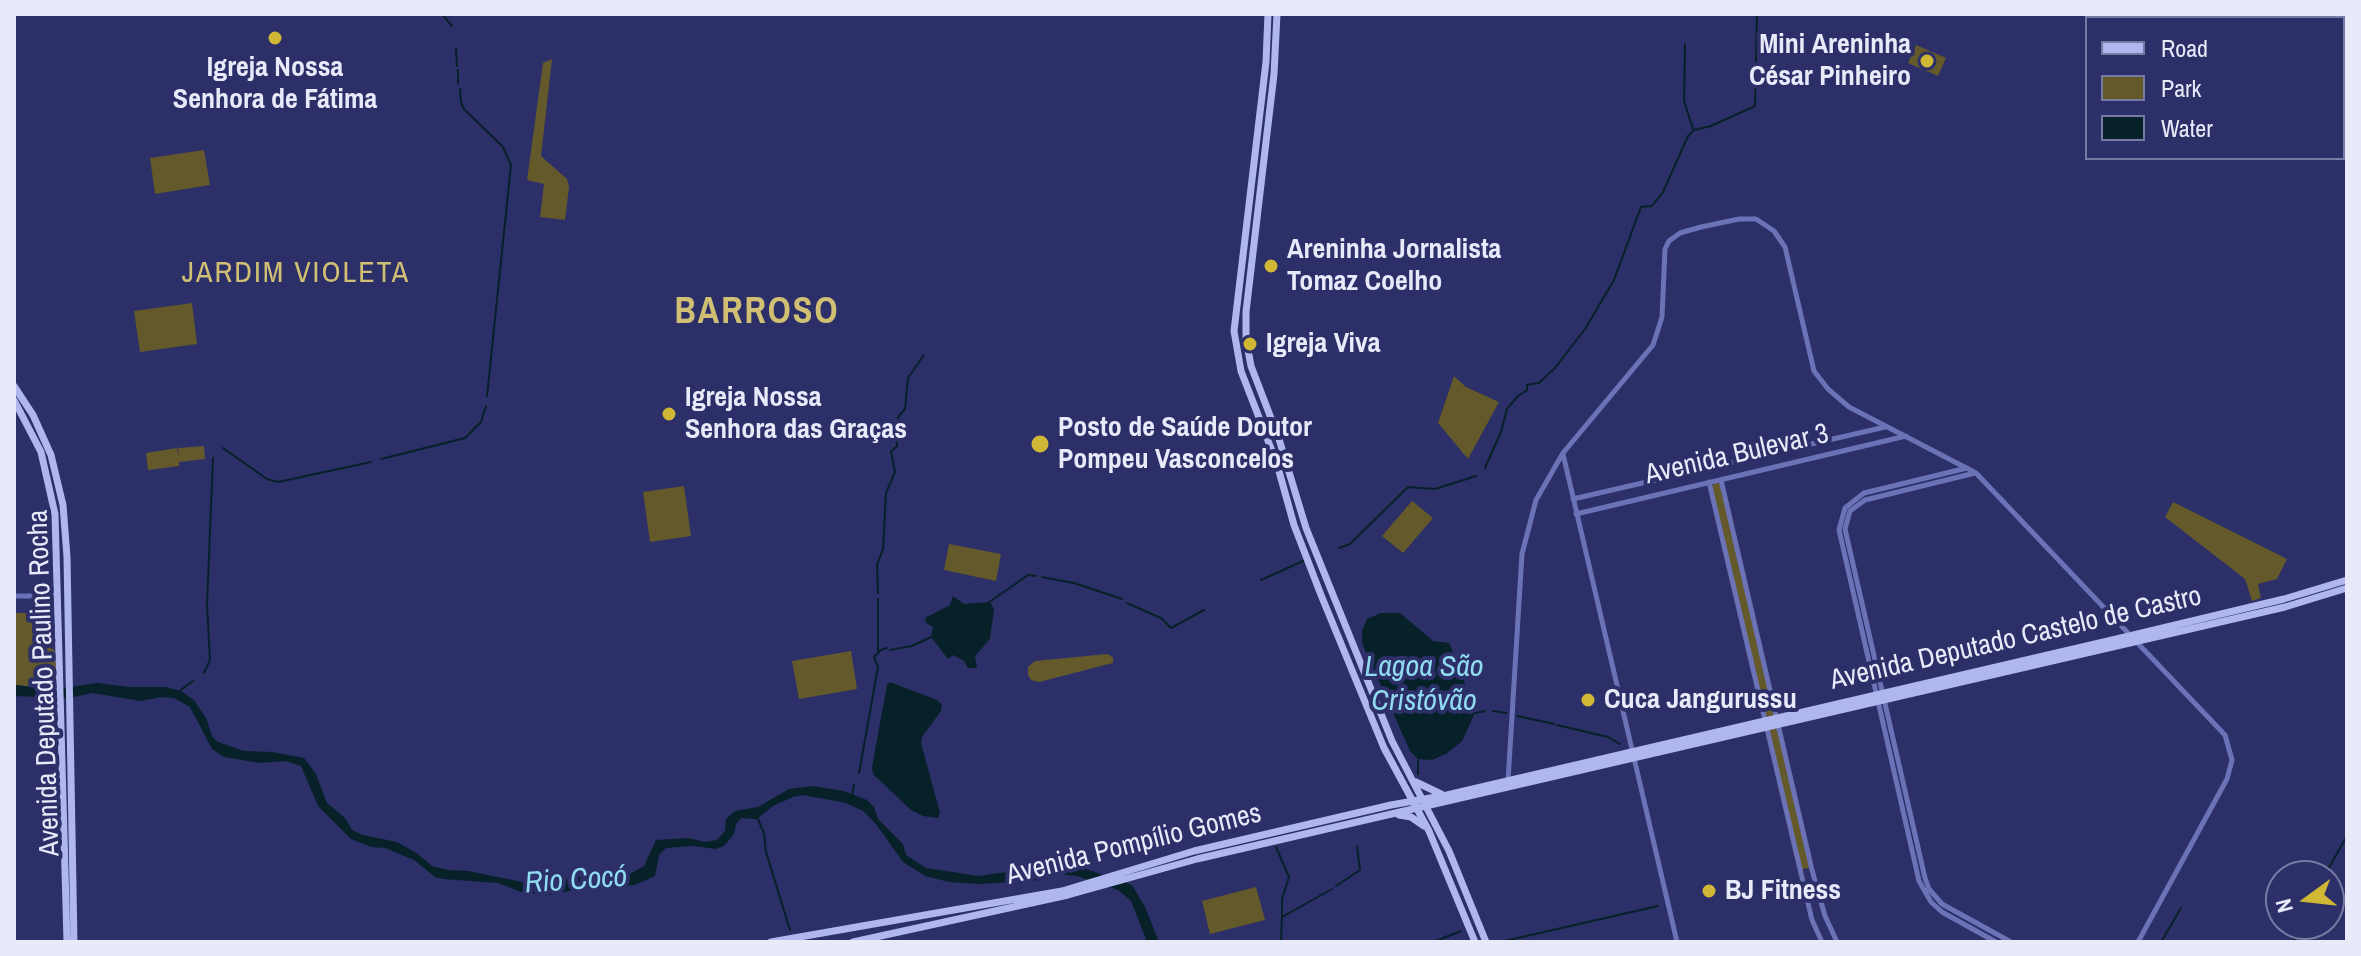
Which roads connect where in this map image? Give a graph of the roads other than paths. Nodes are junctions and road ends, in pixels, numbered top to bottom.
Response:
1 (1268, 14) edge
2 (1277, 14) edge
3 (1273, 35) junction
4 (1249, 191) junction
5 (1259, 193) junction
6 (14, 386) edge
7 (14, 400) edge
8 (1886, 426) junction
9 (1277, 433) junction
10 (1906, 436) junction
11 (1267, 437) junction
12 (1282, 447) junction
13 (1272, 450) junction
14 (1563, 453) junction
15 (1757, 458) junction
16 (1968, 468) junction
17 (1759, 471) junction
18 (1976, 473) junction
19 (1721, 480) junction
20 (1709, 482) junction
21 (1903, 486) junction
22 (1573, 499) junction
23 (1576, 514) junction
24 (2347, 580) edge
25 (2347, 588) edge
26 (14, 596) edge
27 (59, 596) junction
28 (2135, 638) junction
29 (1355, 650) junction
30 (1346, 654) junction
31 (1360, 661) junction
32 (1351, 665) junction
33 (65, 675) junction
34 (1880, 698) junction
35 (66, 712) junction
36 (1778, 722) junction
37 (1766, 725) junction
38 (1633, 756) junction
39 (1564, 771) junction
40 (1413, 780) junction
41 (1508, 781) junction
42 (1403, 784) junction
43 (1446, 799) junction
44 (1425, 803) junction
45 (1415, 805) junction
46 (1392, 810) junction
47 (1437, 826) junction
48 (1429, 831) junction
49 (1458, 875) junction
50 (1448, 878) junction
51 (1096, 886) junction
52 (776, 941) edge
53 (67, 942) edge
54 (74, 942) edge
55 (853, 942) edge
56 (1475, 942) edge
57 (1486, 942) edge
58 (1677, 942) edge
59 (1822, 942) edge
60 (1837, 942) edge
61 (1996, 942) edge
62 (2011, 942) edge
63 (2138, 942) edge

1 - 3 main road
2 - 3 main road
3 - 4 main road
3 - 5 main road
4 - 5 main road
4 - 11 main road
5 - 9 main road
6 - 33 main road, Avenida Deputado Paulino Rocha
7 - 27 main road, Avenida Deputado Paulino Rocha
8 - 10 street
8 - 14 street
8 - 15 street, Avenida Bulevar 3
9 - 11 main road
9 - 12 main road
10 - 16 street
10 - 17 street, Avenida Bulevar 3
11 - 13 main road
12 - 13 main road
12 - 29 main road
13 - 30 main road
14 - 22 street
14 - 41 street
15 - 17 street
15 - 22 street, Avenida Bulevar 3
16 - 18 street
16 - 21 street
17 - 19 street, Avenida Bulevar 3
18 - 21 street
18 - 28 street
19 - 20 street, Avenida Bulevar 3
19 - 36 street
20 - 23 street, Avenida Bulevar 3
20 - 37 street
21 - 34 street
22 - 23 street
23 - 38 street
24 - 28 main road, Avenida Deputado Castelo de Castro
25 - 28 main road, Avenida Deputado Castelo de Castro
26 - 27 street
27 - 33 main road, Avenida Deputado Paulino Rocha
28 - 34 main road, Avenida Deputado Castelo de Castro
28 - 63 street
29 - 30 main road
29 - 31 main road
30 - 32 main road
31 - 32 main road
31 - 40 main road
32 - 42 main road
33 - 35 main road, Avenida Deputado Paulino Rocha
34 - 36 main road, Avenida Deputado Castelo de Castro
34 - 61 street
34 - 62 street
35 - 53 main road, Avenida Deputado Paulino Rocha
35 - 54 main road, Avenida Deputado Paulino Rocha
36 - 37 main road, Avenida Deputado Castelo de Castro
36 - 60 street
37 - 38 main road, Avenida Deputado Castelo de Castro
37 - 59 street
38 - 39 main road, Avenida Deputado Castelo de Castro
38 - 58 street
39 - 41 main road, Avenida Deputado Castelo de Castro
39 - 43 main road, Avenida Deputado Castelo de Castro
40 - 43 main road
40 - 44 main road
41 - 43 main road, Avenida Deputado Castelo de Castro
42 - 45 main road
42 - 46 main road
43 - 44 main road, Avenida Deputado Castelo de Castro
43 - 47 main road
44 - 45 main road, Avenida Deputado Castelo de Castro
44 - 47 main road
45 - 46 main road, Avenida Pompílio Gomes
45 - 48 main road
46 - 48 main road
46 - 51 main road, Avenida Pompílio Gomes
47 - 49 main road
48 - 50 main road
49 - 50 main road
49 - 57 main road
50 - 56 main road
51 - 52 main road, Avenida Pompílio Gomes
51 - 55 main road, Avenida Pompílio Gomes

